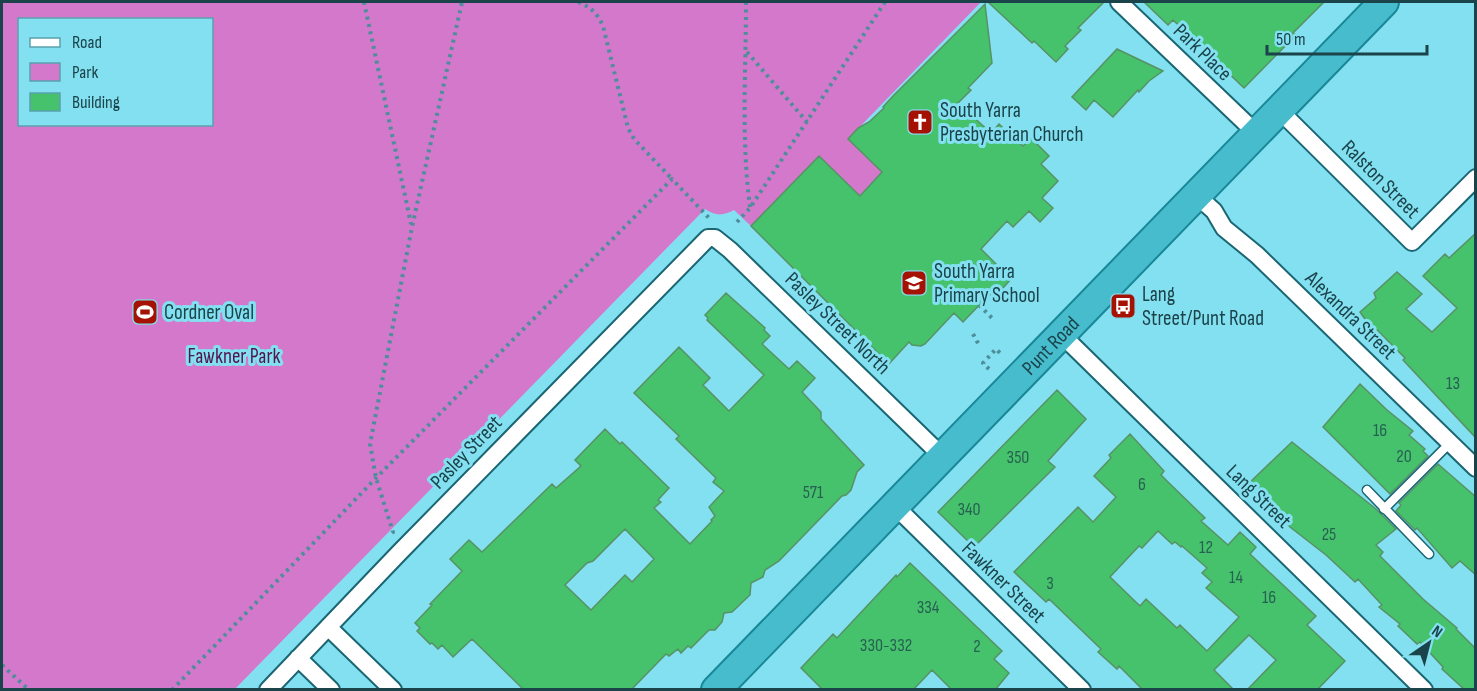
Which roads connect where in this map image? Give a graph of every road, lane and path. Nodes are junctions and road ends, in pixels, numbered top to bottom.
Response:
1 (364, 2) edge
2 (462, 2) edge
3 (578, 2) edge
4 (746, 2) edge
5 (885, 2) edge
6 (1119, 2) edge
7 (1384, 2) edge
8 (746, 51) junction
9 (1279, 110) junction
10 (807, 122) junction
11 (1256, 133) junction
12 (1476, 178) edge
13 (672, 179) junction
14 (1196, 195) junction
15 (750, 208) junction
16 (709, 218) dead end
17 (737, 222) dead end
18 (412, 227) junction
19 (697, 248) joint
20 (980, 305) dead end
21 (994, 320) dead end
22 (973, 334) dead end
23 (1062, 335) junction
24 (979, 345) dead end
25 (1002, 355) dead end
26 (989, 369) dead end
27 (1450, 443) junction
28 (943, 457) junction
29 (1476, 468) edge
30 (376, 478) junction
31 (1367, 490) dead end
32 (895, 506) junction
33 (1384, 509) junction
34 (389, 536) dead end
35 (1429, 554) dead end
36 (328, 627) junction
37 (298, 658) junction
38 (2, 665) edge
39 (29, 690) edge
40 (171, 690) edge
41 (268, 690) edge
42 (331, 690) edge
43 (393, 690) edge
44 (716, 690) edge
45 (1082, 690) edge
46 (1424, 690) edge

1 - 18 path
2 - 18 path
3 - 13 path
4 - 8 path
5 - 10 path
6 - 11 street, Park Place
7 - 9 highway, Punt Road
8 - 10 path
8 - 15 path
9 - 11 highway, Punt Road
9 - 12 street, Ralston Street
10 - 15 path
11 - 14 highway, Punt Road
13 - 16 path
13 - 30 path
14 - 23 highway, Punt Road
14 - 27 street, Alexandra Street
15 - 17 path
18 - 30 path
19 - 28 street, Pasley Street North
19 - 36 street, Pasley Street
20 - 21 path
22 - 24 path
23 - 28 highway, Punt Road
23 - 46 street, Lang Street
25 - 26 path
27 - 29 street, Alexandra Street
27 - 33 lane
28 - 32 highway, Punt Road
30 - 34 path
30 - 40 path
31 - 33 lane
32 - 44 highway, Punt Road
32 - 45 street, Fawkner Street
33 - 35 lane
36 - 37 street, Pasley Street
36 - 43 street
37 - 41 street, Pasley Street
37 - 42 street
38 - 39 path

